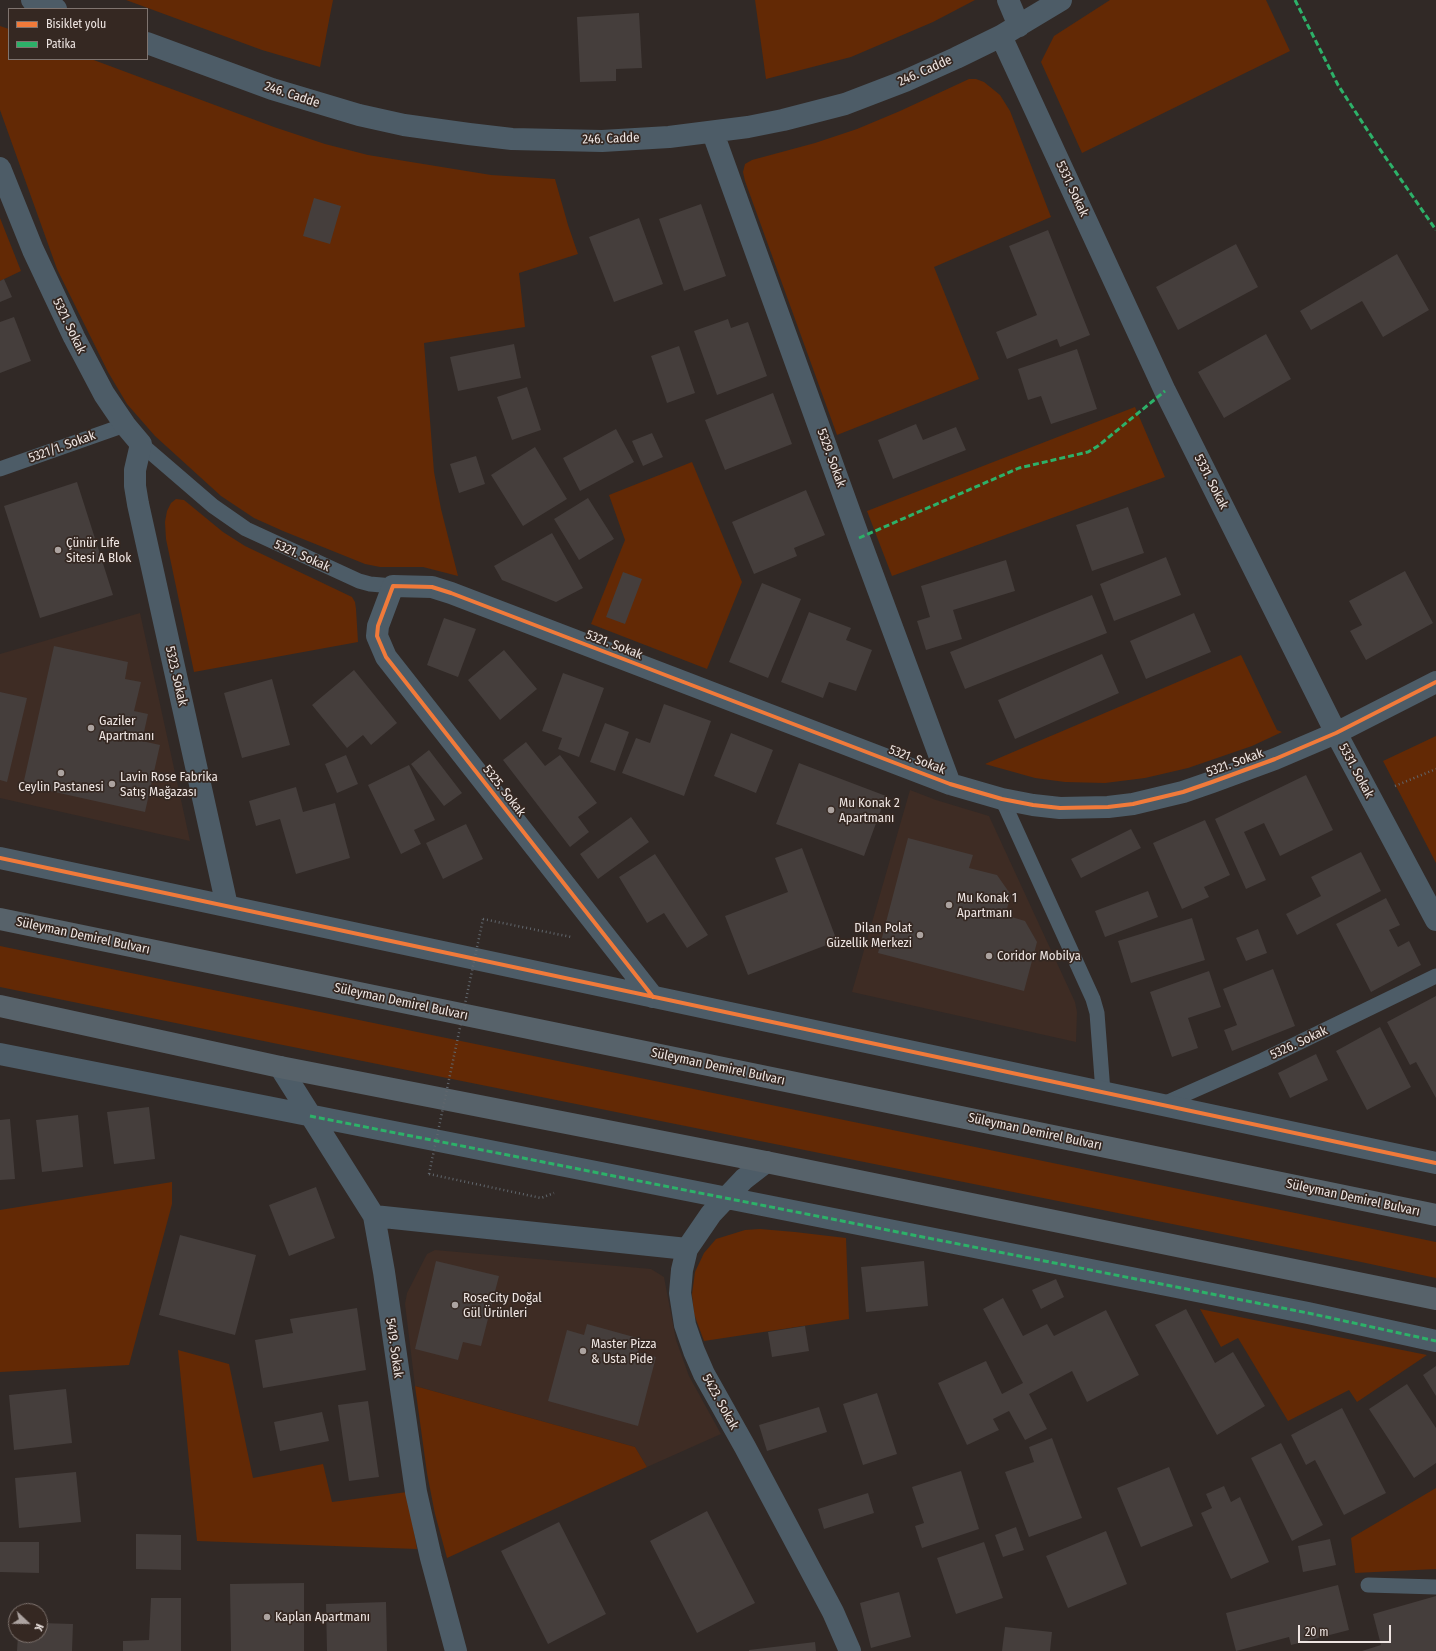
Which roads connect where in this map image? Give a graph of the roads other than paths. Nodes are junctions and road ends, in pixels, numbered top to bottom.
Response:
1 (32, 0) edge
2 (1008, 0) edge
3 (1061, 0) edge
4 (53, 8) edge
5 (1010, 31) junction
6 (148, 43) edge
7 (713, 132) junction
8 (0, 168) edge
9 (125, 425) junction
10 (141, 444) junction
11 (0, 469) edge
12 (393, 586) junction
13 (1436, 682) edge
14 (1336, 733) junction
15 (950, 784) junction
16 (1002, 799) junction
17 (0, 858) edge
18 (227, 906) junction
19 (0, 919) edge
20 (1436, 920) edge
21 (1436, 976) edge
22 (653, 997) junction
23 (0, 1006) edge
24 (0, 1054) edge
25 (280, 1067) junction
26 (1103, 1092) junction
27 (1161, 1105) junction
28 (310, 1116) junction
29 (766, 1162) junction
30 (1436, 1163) edge
31 (726, 1198) junction
32 (1436, 1215) edge
33 (374, 1216) junction
34 (687, 1249) junction
35 (1436, 1299) edge
36 (1436, 1341) edge
37 (1368, 1585) dead end
38 (1436, 1587) edge
39 (456, 1651) edge
40 (850, 1651) edge

1 - 4 street
2 - 5 street, 5331. Sokak
3 - 5 street, 246. Cadde
5 - 7 street, 246. Cadde
5 - 14 street, 5331. Sokak
6 - 7 street, 246. Cadde
7 - 15 street, 5329. Sokak
8 - 9 street, 5321. Sokak
9 - 10 street, 5321. Sokak
9 - 11 lane, 5321/1. Sokak
10 - 12 lane, 5321. Sokak
10 - 18 street, 5323. Sokak
12 - 15 street, 5321. Sokak
12 - 22 street, 5325. Sokak
13 - 14 street, 5321. Sokak
14 - 16 street, 5321. Sokak
14 - 20 street, 5331. Sokak
15 - 16 street, 5321. Sokak
16 - 26 lane
17 - 18 street
18 - 22 street
19 - 32 highway, Süleyman Demirel Bulvarı
21 - 27 lane, 5326. Sokak
22 - 26 street
23 - 25 highway
24 - 28 street
25 - 28 street, 5419. Sokak
25 - 29 highway
26 - 27 street
27 - 30 street
28 - 31 street
28 - 33 street, 5419. Sokak
29 - 31 street, 5423. Sokak
29 - 35 highway
31 - 34 street, 5423. Sokak
31 - 36 street
33 - 34 street
33 - 39 street, 5419. Sokak
34 - 40 street, 5423. Sokak
37 - 38 lane

